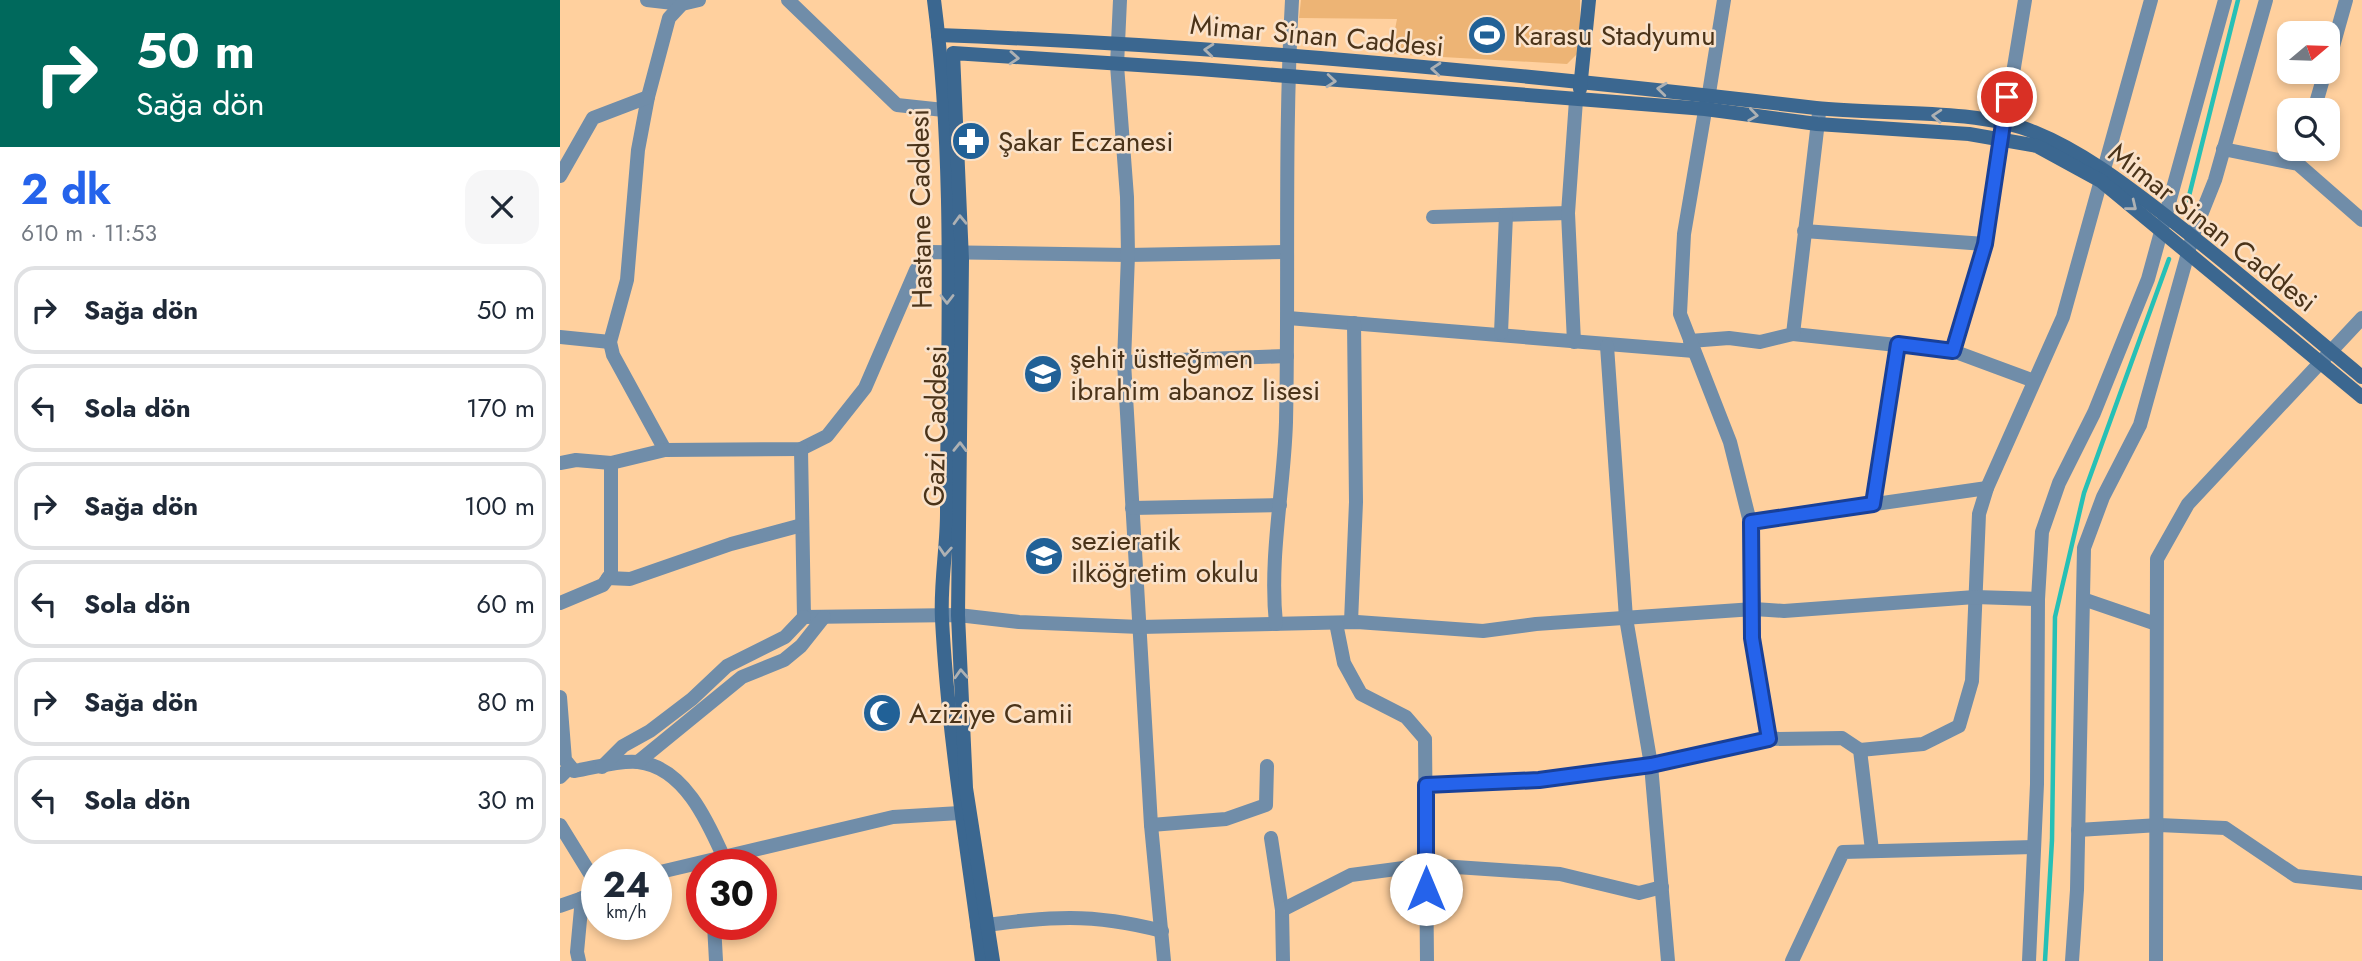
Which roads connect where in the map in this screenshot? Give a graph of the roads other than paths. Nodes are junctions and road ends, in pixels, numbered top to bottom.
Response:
1 (647, 0) edge
2 (699, 0) edge
3 (788, 0) edge
4 (934, 0) edge
5 (1120, 0) edge
6 (1292, 0) edge
7 (1589, 0) edge
8 (1724, 0) edge
9 (2025, 0) edge
10 (2151, 0) edge
11 (2225, 0) edge
12 (2266, 0) edge
13 (2346, 0) edge
14 (682, 4) junction
15 (2340, 21) edge
16 (939, 35) junction
17 (1118, 42) junction
18 (953, 53) junction
19 (1289, 57) junction
20 (1117, 65) junction
21 (1288, 77) junction
22 (1582, 81) junction
23 (1709, 93) junction
24 (648, 97) junction
25 (1576, 100) junction
26 (1820, 108) junction
27 (1705, 109) junction
28 (950, 111) junction
29 (2003, 121) junction
30 (1817, 124) junction
31 (2000, 138) junction
32 (2223, 149) junction
33 (2299, 161) edge
34 (2298, 164) junction
35 (560, 176) edge
36 (2103, 176) junction
37 (1568, 213) junction
38 (1506, 215) junction
39 (2164, 215) junction
40 (1433, 217) dead end
41 (2362, 220) edge
42 (2161, 229) junction
43 (1804, 232) junction
44 (2193, 235) junction
45 (1985, 244) junction
46 (954, 251) junction
47 (1285, 252) junction
48 (2188, 253) junction
49 (1128, 255) junction
50 (1288, 318) junction
51 (2362, 318) edge
52 (1354, 323) junction
53 (1501, 333) junction
54 (1793, 334) junction
55 (560, 337) edge
56 (610, 342) junction
57 (1574, 342) junction
58 (1898, 344) junction
59 (1607, 346) junction
60 (1692, 346) junction
61 (1953, 351) junction
62 (1287, 355) junction
63 (2325, 356) junction
64 (1124, 362) junction
65 (2362, 377) edge
66 (2034, 381) junction
67 (2362, 397) edge
68 (801, 449) junction
69 (665, 450) junction
70 (560, 463) edge
71 (611, 463) junction
72 (1987, 488) junction
73 (1873, 504) junction
74 (1280, 505) junction
75 (1132, 508) junction
76 (1751, 522) junction
77 (802, 525) junction
78 (608, 578) junction
79 (1975, 597) junction
80 (2038, 599) junction
81 (2083, 599) junction
82 (560, 603) edge
83 (1754, 609) junction
84 (958, 615) junction
85 (941, 616) junction
86 (804, 617) junction
87 (824, 617) junction
88 (1626, 618) junction
89 (1344, 622) junction
90 (1276, 624) junction
91 (2156, 624) junction
92 (1140, 626) junction
93 (560, 696) edge
94 (1769, 739) junction
95 (1860, 750) junction
96 (638, 762) junction
97 (1651, 765) junction
98 (1267, 766) dead end
99 (602, 767) junction
100 (565, 772) edge
101 (1426, 785) junction
102 (960, 813) junction
103 (560, 825) edge
104 (1151, 825) junction
105 (2159, 825) junction
106 (2078, 830) junction
107 (1271, 838) dead end
108 (2034, 847) junction
109 (718, 849) edge
110 (769, 849) edge
111 (1872, 850) junction
112 (581, 859) edge
113 (1426, 865) junction
114 (2362, 883) edge
115 (1662, 887) junction
116 (581, 899) edge
117 (560, 906) edge
118 (1282, 910) junction
119 (983, 925) junction
120 (1162, 931) junction
121 (581, 935) edge
122 (715, 940) edge
123 (579, 961) edge
124 (716, 961) edge
125 (982, 961) edge
126 (993, 961) edge
127 (1164, 961) edge
128 (1283, 961) edge
129 (1427, 961) edge
130 (1668, 961) edge
131 (1791, 961) edge
132 (2029, 961) edge
133 (2072, 961) edge
134 (2156, 961) edge

1 - 14 street
2 - 14 street
3 - 28 street
4 - 16 main road, Hastane Caddesi
5 - 17 street
6 - 19 street
7 - 22 main road
8 - 23 street
9 - 29 street
10 - 36 street
11 - 39 street
12 - 32 street
13 - 15 street
14 - 24 street
16 - 17 main road, Mimar Sinan Caddesi
16 - 18 main road
16 - 28 main road, Hastane Caddesi
19 -> 17 main road, Mimar Sinan Caddesi
17 - 20 street
18 -> 20 main road
18 - 28 main road
19 - 21 street
22 -> 19 main road, Mimar Sinan Caddesi
20 - 21 main road, Mimar Sinan Caddesi
20 - 49 street
21 -> 25 main road, Mimar Sinan Caddesi
21 - 47 street
23 -> 22 main road, Mimar Sinan Caddesi
22 - 25 main road
23 - 26 main road, Mimar Sinan Caddesi
23 - 27 street
24 - 35 street
24 - 56 street
25 - 27 main road, Mimar Sinan Caddesi
25 - 37 street
29 -> 26 main road, Mimar Sinan Caddesi
26 - 30 street
27 -> 30 main road, Mimar Sinan Caddesi
27 - 60 street
28 - 46 main road, Hastane Caddesi
29 - 31 street
29 - 36 main road, Mimar Sinan Caddesi
30 - 31 main road, Mimar Sinan Caddesi
30 - 43 street
31 - 36 main road, Mimar Sinan Caddesi
31 - 45 street
32 - 34 street
32 - 44 street
33 - 34 street
34 - 41 street
36 - 39 main road, Mimar Sinan Caddesi
36 -> 42 main road, Mimar Sinan Caddesi
36 - 66 street
37 - 38 street
37 - 57 street
38 - 40 street
38 - 53 street
39 - 42 street
39 - 44 main road, Mimar Sinan Caddesi
42 - 48 main road, Mimar Sinan Caddesi
42 - 80 street
43 - 45 street
43 - 54 street
44 - 48 street
44 - 63 main road, Mimar Sinan Caddesi
45 - 61 street
46 - 49 street
46 - 68 street
84 -> 46 main road, Gazi Caddesi
46 -> 85 main road, Hastane Caddesi
47 - 49 street
47 - 50 street
48 - 63 main road, Mimar Sinan Caddesi
48 - 81 street
49 - 64 street
50 - 52 street
50 - 62 street
51 - 63 street
52 - 53 street
52 - 89 street
53 - 57 street
54 - 58 street
54 - 60 street
55 - 56 street
56 - 69 street
57 - 59 street
58 - 61 street
58 - 73 street
59 - 60 street
59 - 88 street
60 - 76 street
61 - 66 street
62 - 64 street
62 - 74 street
63 - 65 main road, Mimar Sinan Caddesi
63 - 67 main road, Mimar Sinan Caddesi
63 - 91 street
64 - 75 street
66 - 72 street
68 - 69 street
68 - 77 street
69 - 71 street
70 - 71 street
71 - 78 street
72 - 73 street
72 - 79 street
73 - 76 street
74 - 75 street
74 - 90 street
75 - 92 street
76 - 83 street
77 - 78 street
77 - 86 street
78 - 82 street
79 - 80 street
79 - 83 street
79 - 95 street
80 - 108 street
81 - 91 street
81 - 106 street
83 - 88 street
83 - 94 street
84 - 85 street
84 - 92 street
119 -> 84 main road, Gazi Caddesi
85 - 87 street
85 - 102 main road, Hastane Caddesi
86 - 87 street
86 - 99 street
87 - 96 street
88 - 89 street
88 - 97 street
89 - 90 street
89 - 101 street
90 - 92 street
91 - 105 street
92 - 104 street
93 - 100 street
94 - 95 street
94 - 97 street
95 - 111 street
96 - 99 street
96 - 109 street
97 - 101 street
97 - 115 street
98 - 104 street
99 - 100 street
101 - 113 street
102 - 110 street
102 - 119 main road, Hastane Caddesi
103 - 112 street
104 - 120 street
105 - 106 street
105 - 114 street
105 - 134 street
106 - 133 street
107 - 118 street
108 - 111 street
108 - 132 street
111 - 131 street
113 - 115 street
113 - 118 street
113 - 129 street
115 - 130 street
116 - 117 street
118 - 128 street
119 - 120 street
119 - 125 main road, Hastane Caddesi
119 - 126 main road, Gazi Caddesi
120 - 127 street
121 - 123 street
122 - 124 street

